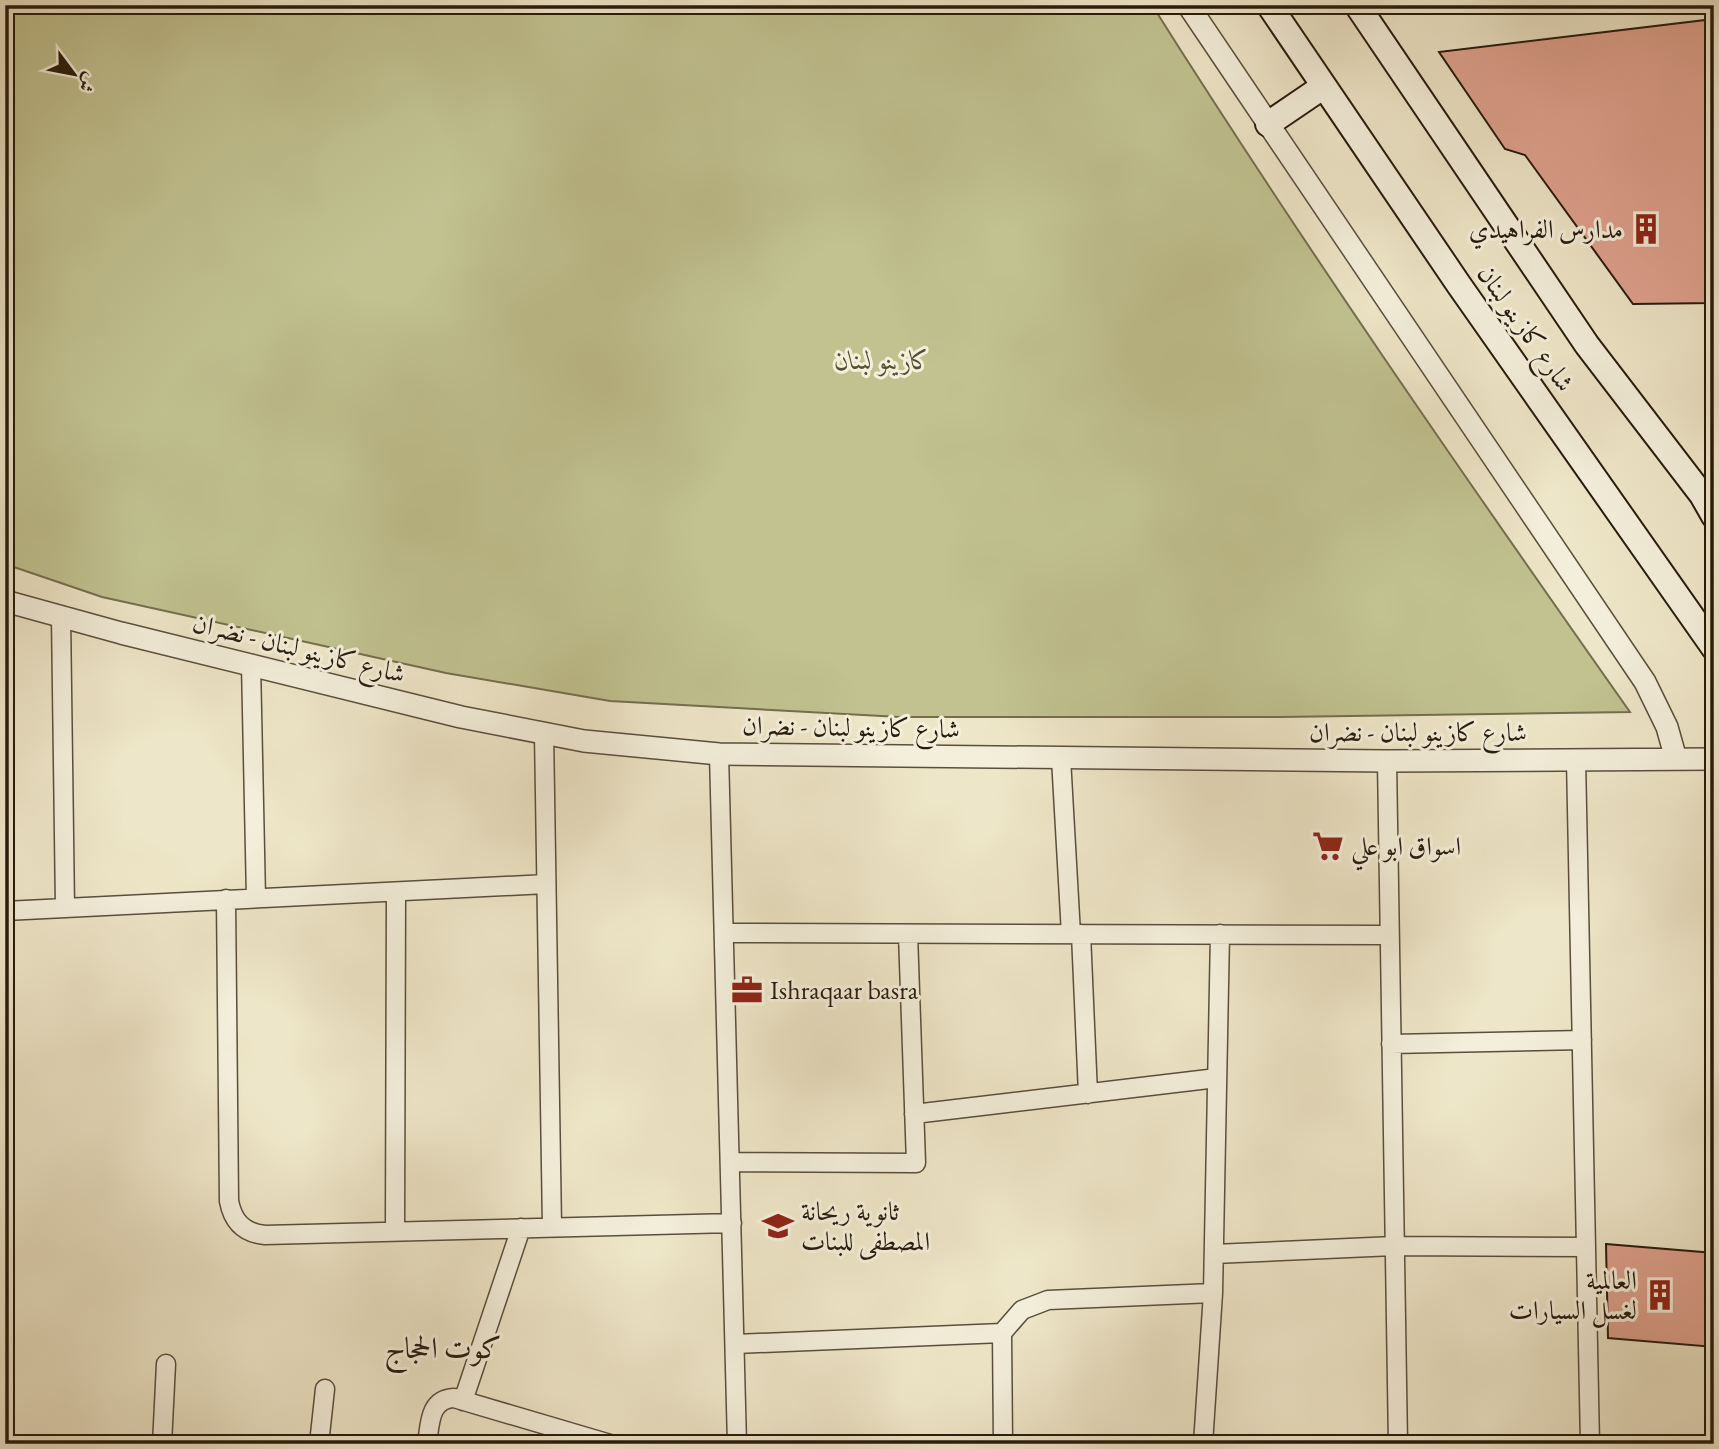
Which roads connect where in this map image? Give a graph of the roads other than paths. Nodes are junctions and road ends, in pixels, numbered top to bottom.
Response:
1 (1188, 5) edge
2 (1269, 5) edge
3 (1357, 5) edge
4 (1324, 86) junction
5 (1268, 124) junction
6 (1712, 510) edge
7 (5, 601) edge
8 (61, 616) junction
9 (1714, 648) edge
10 (251, 664) junction
11 (544, 733) junction
12 (719, 754) junction
13 (1061, 758) junction
14 (1676, 759) junction
15 (1714, 759) edge
16 (1576, 760) junction
17 (1387, 761) junction
18 (546, 884) junction
19 (396, 892) junction
20 (256, 898) junction
21 (226, 899) junction
22 (65, 908) junction
23 (5, 911) edge
24 (724, 933) junction
25 (908, 934) junction
26 (1076, 934) junction
27 (1220, 934) junction
28 (1389, 935) junction
29 (1582, 1040) junction
30 (1391, 1044) junction
31 (1217, 1078) junction
32 (1088, 1094) junction
33 (914, 1114) junction
34 (730, 1163) junction
35 (732, 1223) junction
36 (552, 1227) junction
37 (521, 1228) junction
38 (396, 1231) junction
39 (1394, 1245) junction
40 (1586, 1247) junction
41 (1214, 1254) junction
42 (1213, 1293) junction
43 (1002, 1333) junction
44 (736, 1344) junction
45 (166, 1364) dead end
46 (325, 1389) dead end
47 (463, 1401) junction
48 (162, 1444) edge
49 (319, 1444) edge
50 (427, 1444) edge
51 (610, 1444) edge
52 (737, 1444) edge
53 (1003, 1444) edge
54 (1203, 1444) edge
55 (1398, 1444) edge
56 (1590, 1444) edge

1 - 5 street
2 - 4 main road, شارع كازينو لبنان
3 - 6 main road, شارع كازينو لبنان
4 - 5 main road
4 - 9 main road, شارع كازينو لبنان
5 - 14 street
7 - 8 street, شارع كازينو لبنان - نضران
8 - 10 street, شارع كازينو لبنان - نضران
8 - 22 street
10 - 11 street, شارع كازينو لبنان - نضران
10 - 20 street
11 - 12 street, شارع كازينو لبنان - نضران
11 - 18 street
12 - 13 street, شارع كازينو لبنان - نضران
12 - 24 street
13 - 17 street, شارع كازينو لبنان - نضران
13 - 26 street
14 - 15 street, شارع كازينو لبنان - نضران
14 - 16 street, شارع كازينو لبنان - نضران
16 - 17 street, شارع كازينو لبنان - نضران
16 - 29 street
17 - 28 street
18 - 19 street
18 - 36 street
19 - 20 street
19 - 38 street
20 - 21 street
21 - 22 street
21 - 38 street
22 - 23 street
24 - 25 street
24 - 34 street
25 - 26 street
25 - 33 street
26 - 27 street
26 - 32 street
27 - 28 street
27 - 31 street
28 - 30 street
29 - 30 street
29 - 40 street
30 - 39 street
31 - 32 street
31 - 41 street
32 - 33 street
33 - 34 street
34 - 35 street
35 - 36 street
35 - 44 street
36 - 37 street
37 - 38 street
37 - 47 street
39 - 40 street
39 - 41 street
39 - 55 street
40 - 56 street
41 - 42 street
42 - 43 street
42 - 54 street
43 - 44 street
43 - 53 street
44 - 52 street
45 - 48 street
46 - 49 street
47 - 50 street
47 - 51 street

